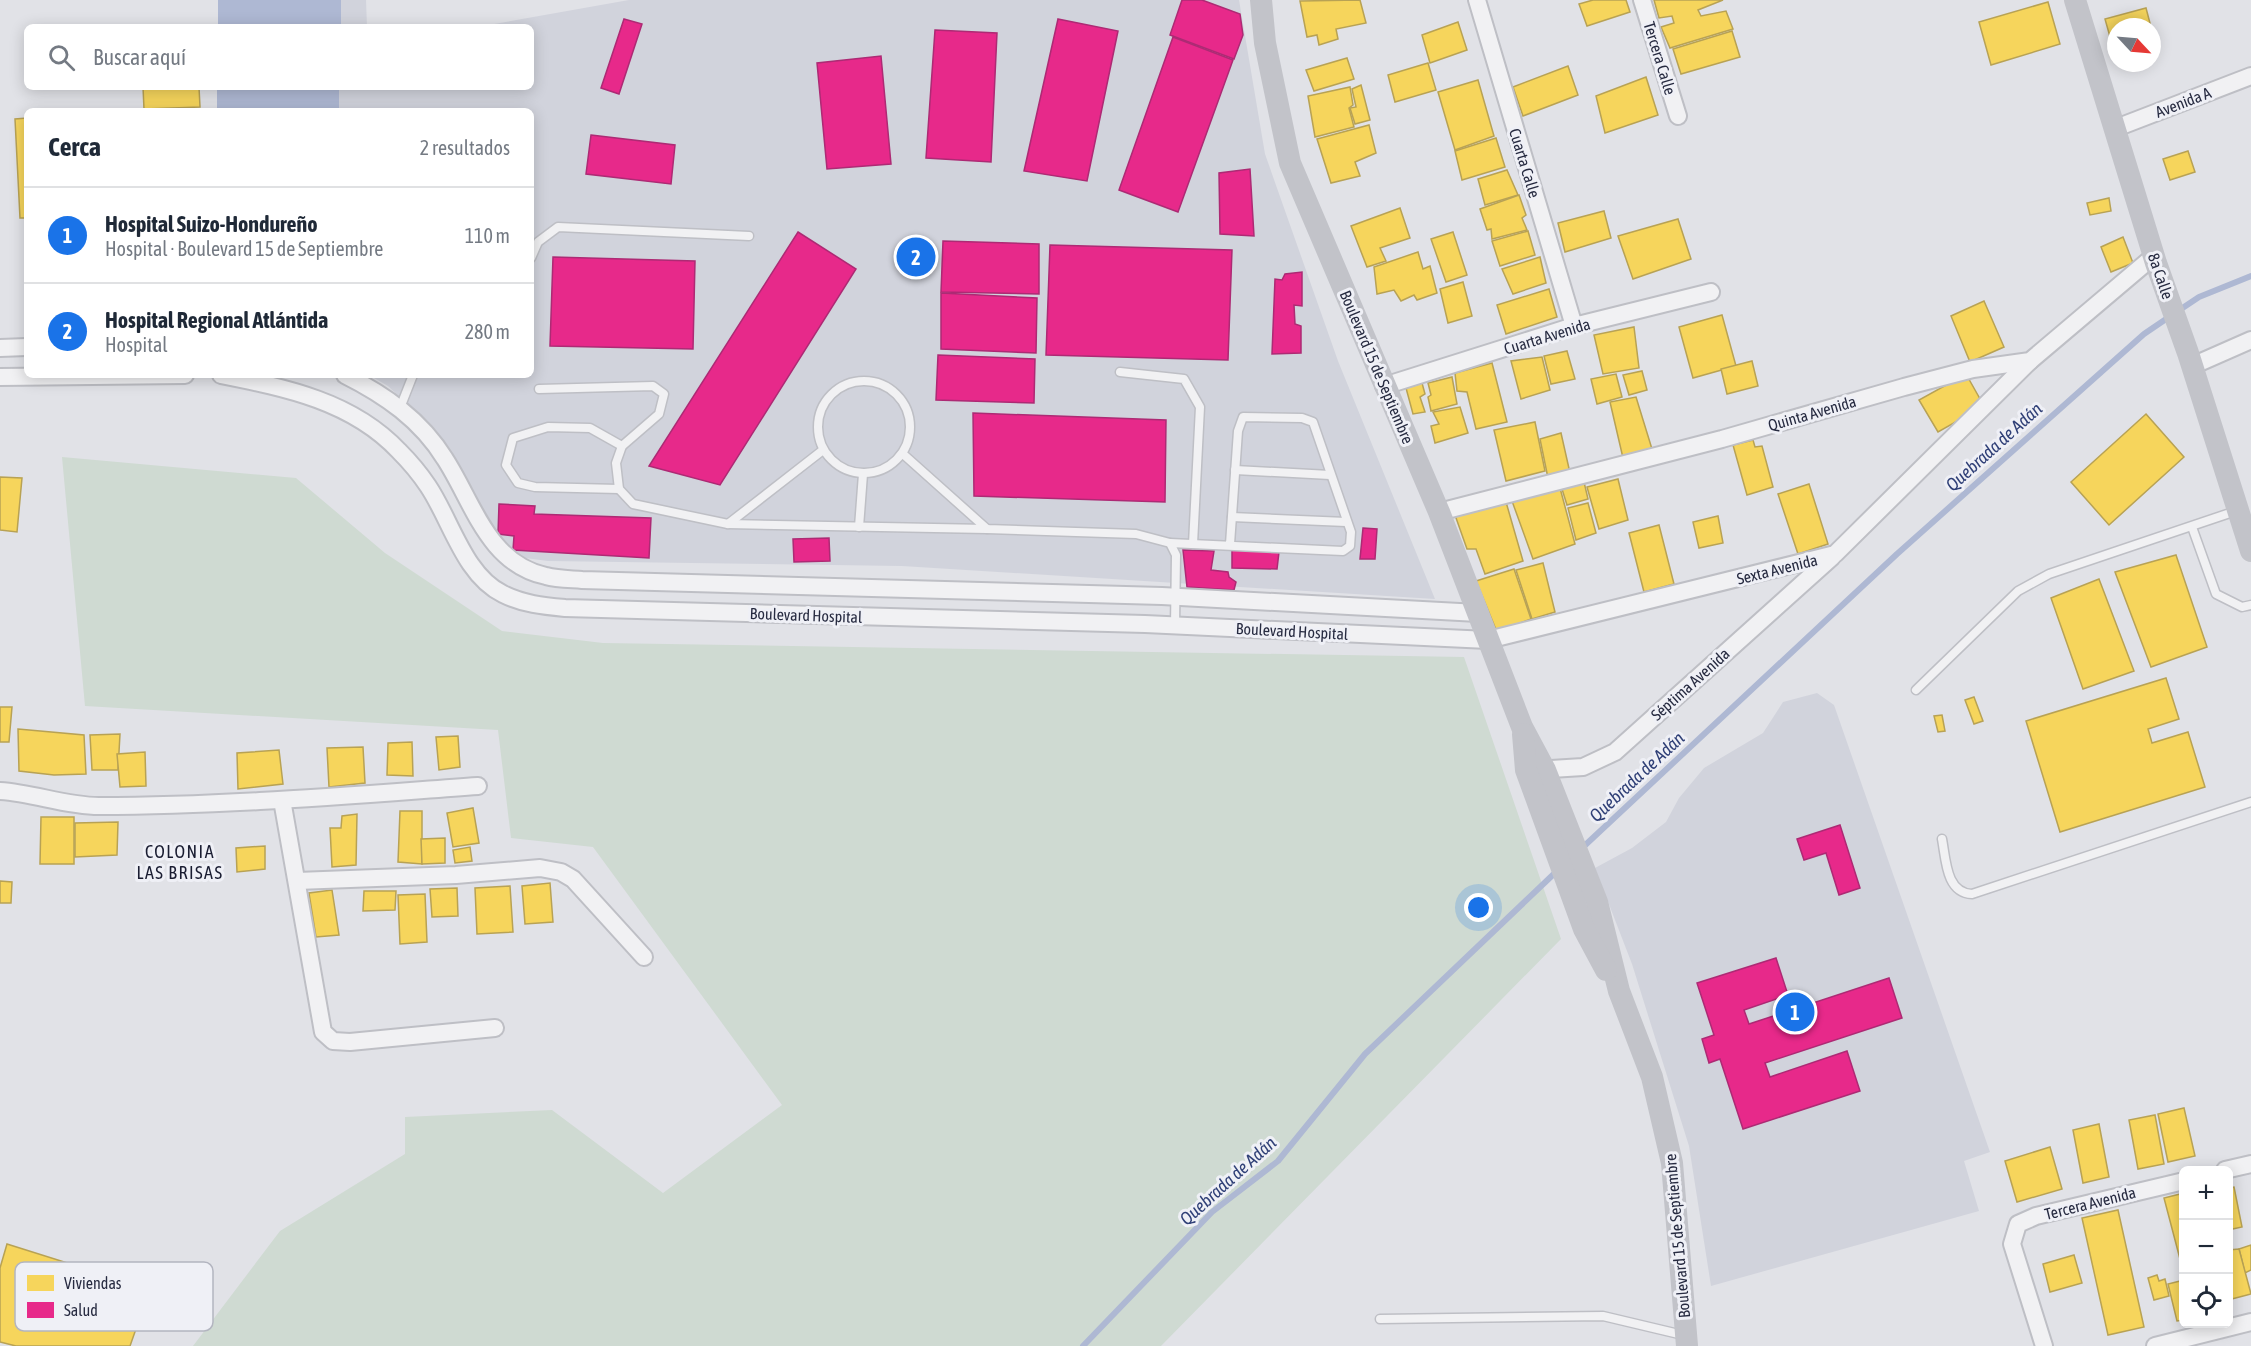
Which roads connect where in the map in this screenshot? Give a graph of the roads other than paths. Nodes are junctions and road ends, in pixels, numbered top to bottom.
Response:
1 (1261, 0) edge
2 (1477, 0) edge
3 (1642, 0) edge
4 (2075, 0) edge
5 (2251, 76) edge
6 (1678, 116) dead end
7 (2116, 128) junction
8 (749, 236) dead end
9 (534, 251) edge
10 (2155, 260) junction
11 (1711, 292) dead end
12 (1574, 326) junction
13 (2251, 340) edge
14 (24, 347) edge
15 (0, 348) edge
16 (2190, 359) junction
17 (2030, 361) junction
18 (1120, 372) dead end
19 (0, 377) edge
20 (24, 377) edge
21 (236, 378) edge
22 (352, 378) edge
23 (412, 378) edge
24 (1384, 386) junction
25 (539, 389) dead end
26 (399, 408) junction
27 (622, 446) junction
28 (823, 450) junction
29 (903, 454) junction
30 (1235, 470) junction
31 (863, 474) junction
32 (1330, 475) junction
33 (619, 489) junction
34 (2238, 511) junction
35 (1439, 512) junction
36 (1232, 517) junction
37 (1346, 522) junction
38 (728, 525) junction
39 (859, 527) junction
40 (2192, 527) junction
41 (987, 529) junction
42 (1170, 543) junction
43 (1193, 544) junction
44 (1230, 544) junction
45 (2251, 551) edge
46 (1835, 554) junction
47 (1176, 597) junction
48 (2251, 605) edge
49 (1478, 613) junction
50 (1175, 626) junction
51 (1488, 640) junction
52 (1916, 690) dead end
53 (1536, 770) junction
54 (478, 786) dead end
55 (0, 791) edge
56 (282, 800) junction
57 (2251, 802) edge
58 (1942, 839) dead end
59 (297, 881) junction
60 (644, 957) dead end
61 (1619, 991) junction
62 (495, 1028) dead end
63 (2251, 1164) edge
64 (2233, 1168) edge
65 (2179, 1182) edge
66 (1380, 1319) dead end
67 (2251, 1322) edge
68 (1687, 1341) edge
69 (2044, 1346) edge
70 (2155, 1346) edge

1 - 24 street, Boulevard 15 de Septiembre
2 - 12 street, Cuarta Calle
3 - 6 street, Tercera Calle
4 - 7 street, 8a Calle
5 - 7 street, Avenida A
7 - 10 street, 8a Calle
8 - 9 lane
10 - 16 street, 8a Calle
10 - 17 street
11 - 12 street, Cuarta Avenida
12 - 24 street, Cuarta Avenida
13 - 16 street
14 - 15 street
16 - 34 street, 8a Calle
17 - 35 street, Quinta Avenida
17 - 46 street, Sexta Avenida
18 - 43 lane
19 - 20 street
21 - 50 street, Boulevard Hospital
22 - 26 street, Boulevard Hospital
23 - 26 lane
24 - 35 street, Boulevard 15 de Septiembre
25 - 27 lane
26 - 47 street, Boulevard Hospital
27 - 33 lane
27 - 33 lane
28 - 29 lane
28 - 31 lane
28 - 38 lane
29 - 31 lane
29 - 41 lane
30 - 32 lane
30 - 32 lane
30 - 36 lane
31 - 39 lane
32 - 37 lane
33 - 38 lane
34 - 40 lane
34 - 45 street, 8a Calle
35 - 49 street, Boulevard 15 de Septiembre
36 - 37 lane
36 - 44 lane
37 - 44 lane
38 - 39 lane
39 - 41 lane
40 - 48 lane
40 - 52 lane
41 - 42 lane
42 - 43 lane
42 - 47 lane
43 - 44 lane
46 - 51 street, Sexta Avenida
46 - 53 street, Séptima Avenida
47 - 49 street, Boulevard Hospital
47 - 50 lane
49 - 51 street, Boulevard 15 de Septiembre
50 - 51 street, Boulevard Hospital
51 - 53 street, Boulevard 15 de Septiembre
53 - 61 street, Boulevard 15 de Septiembre
53 - 61 street, Boulevard 15 de Septiembre
54 - 56 street
55 - 56 street
56 - 59 street
57 - 58 lane
59 - 60 street
59 - 62 street
61 - 68 street, Boulevard 15 de Septiembre
63 - 64 street
65 - 69 street, Tercera Avenida
66 - 68 lane
67 - 70 street

